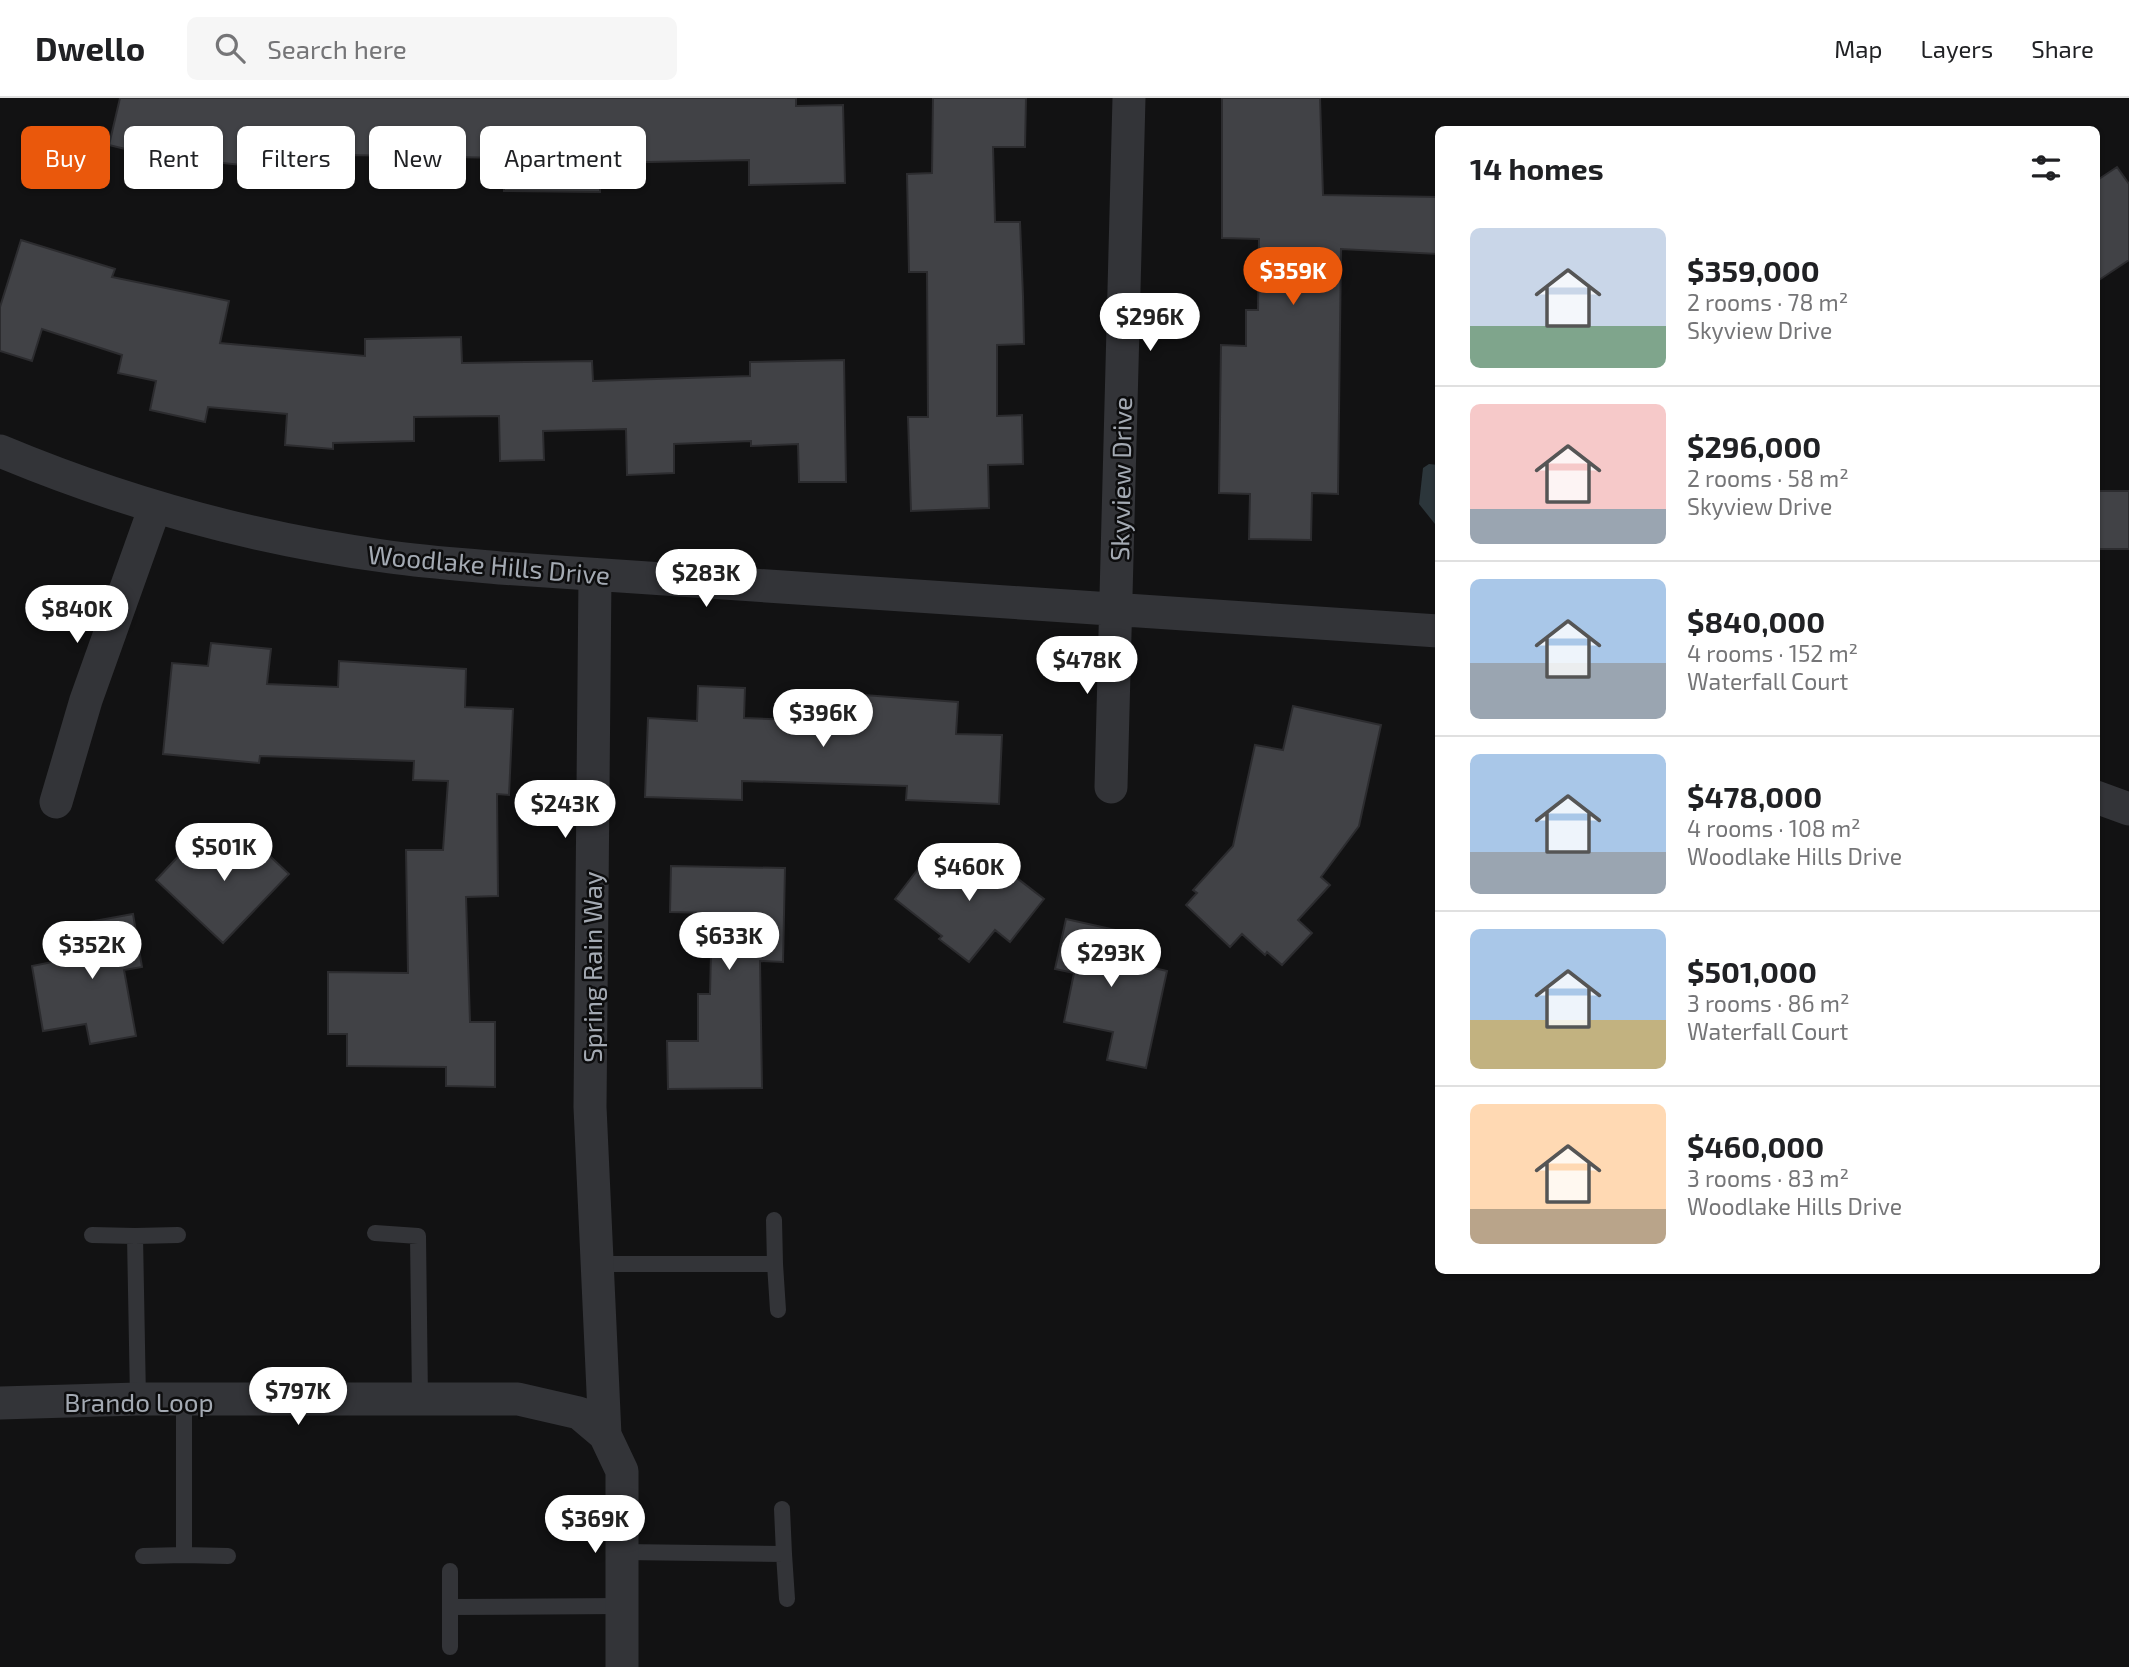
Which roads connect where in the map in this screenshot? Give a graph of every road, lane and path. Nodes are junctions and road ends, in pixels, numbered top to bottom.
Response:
1 (1129, 98) edge
2 (0, 451) edge
3 (155, 507) junction
4 (595, 575) junction
5 (1117, 608) junction
6 (1435, 631) edge
7 (1111, 787) dead end
8 (2100, 798) edge
9 (57, 802) dead end
10 (2129, 809) edge
11 (590, 1107) joint
12 (774, 1220) dead end
13 (375, 1233) dead end
14 (92, 1235) dead end
15 (178, 1235) dead end
16 (135, 1236) junction
17 (597, 1264) junction
18 (775, 1264) junction
19 (778, 1310) dead end
20 (138, 1399) junction
21 (420, 1399) junction
22 (184, 1400) junction
23 (0, 1402) edge
24 (605, 1434) junction
25 (782, 1509) dead end
26 (622, 1552) junction
27 (784, 1554) junction
28 (184, 1555) junction
29 (143, 1556) dead end
30 (228, 1556) dead end
31 (450, 1571) dead end
32 (787, 1600) dead end
33 (622, 1606) junction
34 (450, 1607) junction
35 (450, 1647) dead end
36 (622, 1667) edge

1 - 5 street, Skyview Drive
2 - 3 street, Woodlake Hills Drive
3 - 4 street, Woodlake Hills Drive
3 - 9 street
4 - 5 street, Woodlake Hills Drive
4 - 11 street, Spring Rain Way
5 - 6 street, Woodlake Hills Drive
5 - 7 street
8 - 10 street
11 - 17 street, Brando Loop
12 - 18 lane
13 - 21 lane
14 - 16 lane
15 - 16 lane
16 - 20 lane
17 - 18 lane
17 - 24 street, Brando Loop
18 - 19 lane
20 - 22 street, Brando Loop
20 - 23 street, Brando Loop
21 - 22 street, Brando Loop
21 - 24 street, Brando Loop
22 - 28 lane
24 - 26 street, Brando Loop
25 - 27 lane
26 - 27 lane
26 - 33 street, Brando Loop
27 - 32 lane
28 - 29 lane
28 - 30 lane
31 - 34 lane
33 - 34 lane
33 - 36 street, Brando Loop
34 - 35 lane

